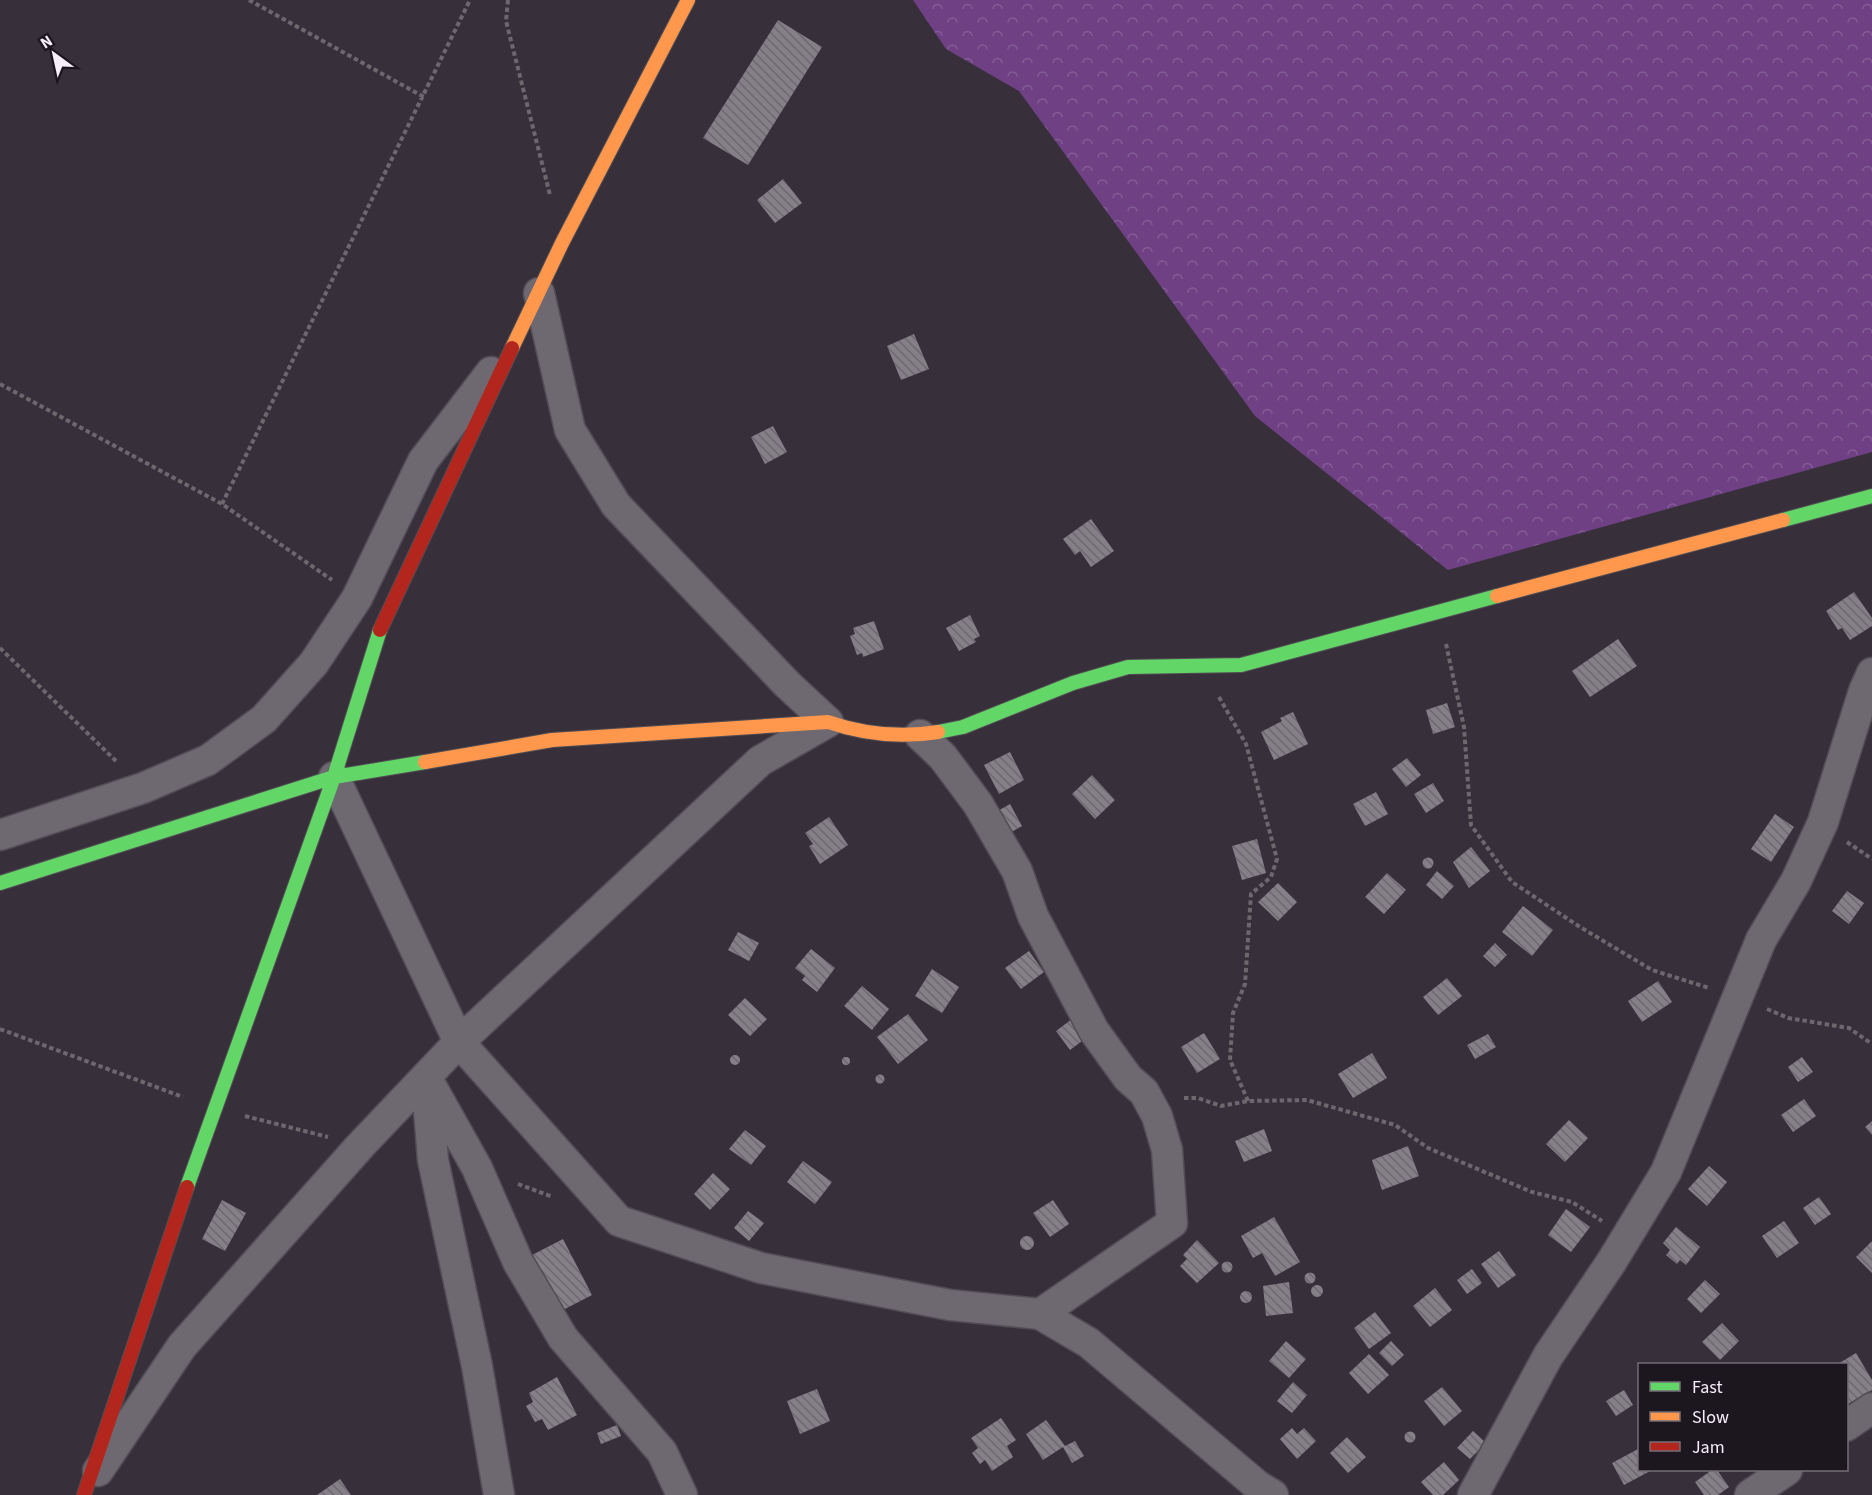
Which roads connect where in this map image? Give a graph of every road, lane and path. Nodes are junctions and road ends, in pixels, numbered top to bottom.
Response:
1 (249, 0) edge
2 (470, 0) edge
3 (508, 0) edge
4 (688, 0) edge
5 (424, 98) junction
6 (562, 243) junction
7 (538, 293) junction
8 (515, 342) junction
9 (0, 384) edge
10 (1872, 496) edge
11 (222, 504) junction
12 (357, 598) junction
13 (1433, 613) junction
14 (0, 648) edge
15 (1202, 668) junction
16 (1872, 673) edge
17 (828, 722) junction
18 (920, 735) junction
19 (334, 777) junction
20 (144, 788) junction
21 (0, 835) edge
22 (0, 883) edge
23 (1739, 998) junction
24 (0, 1029) edge
25 (459, 1042) junction
26 (1872, 1044) edge
27 (426, 1077) junction
28 (1248, 1101) junction
29 (213, 1108) junction
30 (1157, 1116) junction
31 (361, 1145) junction
32 (477, 1168) junction
33 (564, 1201) dead end
34 (1626, 1237) junction
35 (1040, 1314) junction
36 (1872, 1408) edge
37 (1848, 1425) edge
38 (1785, 1471) edge
39 (84, 1493) edge
40 (499, 1495) edge
41 (682, 1495) edge
42 (1273, 1495) edge
43 (1473, 1495) edge
44 (1750, 1495) edge

1 - 5 path
2 - 5 path
3 - 6 path
4 - 6 street
5 - 11 path
6 - 7 street
7 - 8 street
7 - 17 street
8 - 12 street
8 - 19 street
9 - 11 path
10 - 13 street
11 - 12 path
12 - 20 street
13 - 15 street
13 - 23 path
14 - 20 path
15 - 18 street
15 - 28 path
16 - 23 street
17 - 18 street
17 - 19 street
17 - 25 street
18 - 30 street
19 - 22 street
19 - 25 street
19 - 29 street
20 - 21 street
23 - 26 path
23 - 34 street
24 - 29 path
25 - 27 street
25 - 35 street
27 - 31 street
27 - 32 street
27 - 40 street
28 - 30 path
28 - 34 path
29 - 31 path
29 - 39 street
30 - 35 street
31 - 39 street
32 - 33 path
32 - 41 street
34 - 43 street
35 - 42 street
36 - 37 street
38 - 44 street

